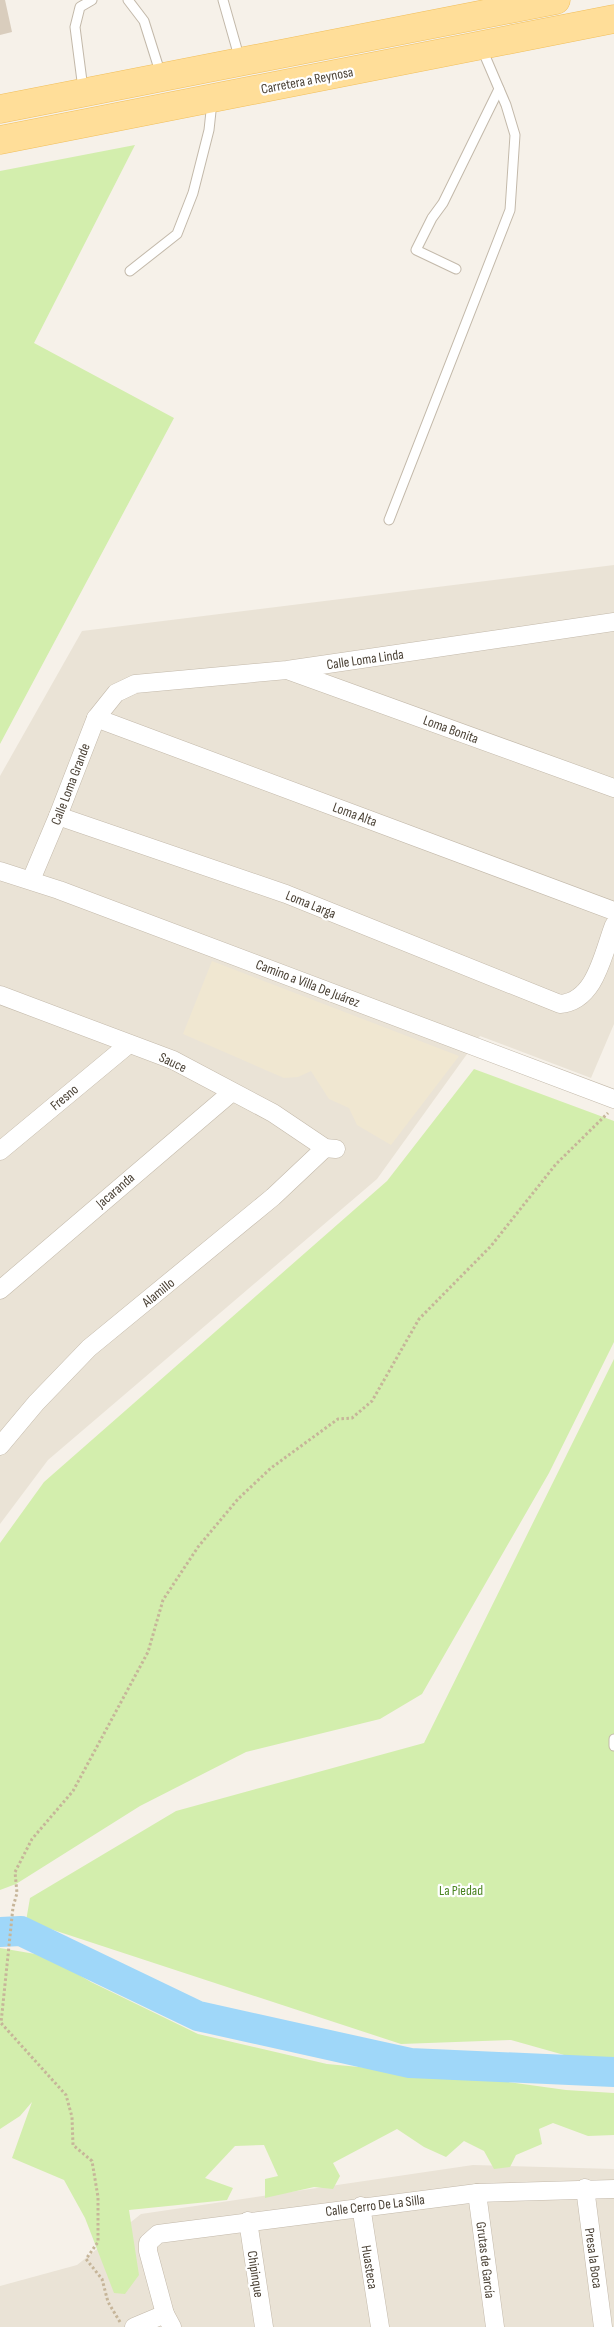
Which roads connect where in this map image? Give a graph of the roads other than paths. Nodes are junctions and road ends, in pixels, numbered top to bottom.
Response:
1 (92, 0) edge
2 (128, 0) edge
3 (223, 0) edge
4 (556, 0) edge
5 (614, 18) edge
6 (481, 45) junction
7 (241, 63) junction
8 (162, 78) junction
9 (499, 89) junction
10 (84, 93) junction
11 (212, 100) junction
12 (0, 109) edge
13 (0, 140) edge
14 (456, 269) dead end
15 (130, 271) dead end
16 (389, 520) dead end
17 (614, 622) edge
18 (287, 670) junction
19 (116, 693) joint
20 (96, 718) junction
21 (614, 788) edge
22 (58, 816) junction
23 (0, 871) edge
24 (31, 880) junction
25 (614, 911) edge
26 (614, 925) edge
27 (7, 997) edge
28 (0, 1011) edge
29 (129, 1044) junction
30 (232, 1092) junction
31 (614, 1099) edge
32 (330, 1148) joint
33 (0, 1151) edge
34 (0, 1290) edge
35 (0, 1446) edge
36 (614, 1740) edge
37 (614, 1746) edge
38 (585, 2188) junction
39 (614, 2189) edge
40 (477, 2193) junction
41 (361, 2206) junction
42 (248, 2221) junction
43 (168, 2320) edge
44 (134, 2327) edge
45 (264, 2327) edge
46 (380, 2327) edge
47 (494, 2327) edge
48 (603, 2327) edge

1 - 10 lane
2 - 8 lane
3 - 7 lane
4 - 7 main road
5 - 6 main road, Carretera a Reynosa
6 - 9 lane
6 - 11 main road, Carretera a Reynosa
7 - 8 main road
8 - 10 main road
9 - 14 lane
9 - 16 lane
10 - 12 main road
11 - 13 main road, Carretera a Reynosa
11 - 15 lane
17 - 18 street, Calle Loma Linda
18 - 19 street, Calle Loma Linda
18 - 21 street, Loma Bonita
19 - 20 street, Calle Loma Grande
20 - 22 street, Calle Loma Grande
20 - 25 street, Loma Alta
22 - 24 street, Calle Loma Grande
22 - 26 street, Loma Larga
23 - 24 street, Camino a Villa De Juárez
24 - 31 street, Camino a Villa De Juárez
27 - 28 street
27 - 29 street, Sauce
29 - 30 street, Sauce
29 - 33 street, Fresno
30 - 32 street, Sauce
30 - 34 street, Jacaranda
32 - 35 street, Alamillo
36 - 37 lane
38 - 39 street, Calle Cerro De La Silla
38 - 40 street, Calle Cerro De La Silla
38 - 48 street, Presa la Boca
40 - 41 street, Calle Cerro De La Silla
40 - 47 street, Grutas de García
41 - 42 street, Calle Cerro De La Silla
41 - 46 street, Huasteca
42 - 43 street, Calle Cerro De La Silla
42 - 45 street, Chipinque
43 - 44 street

